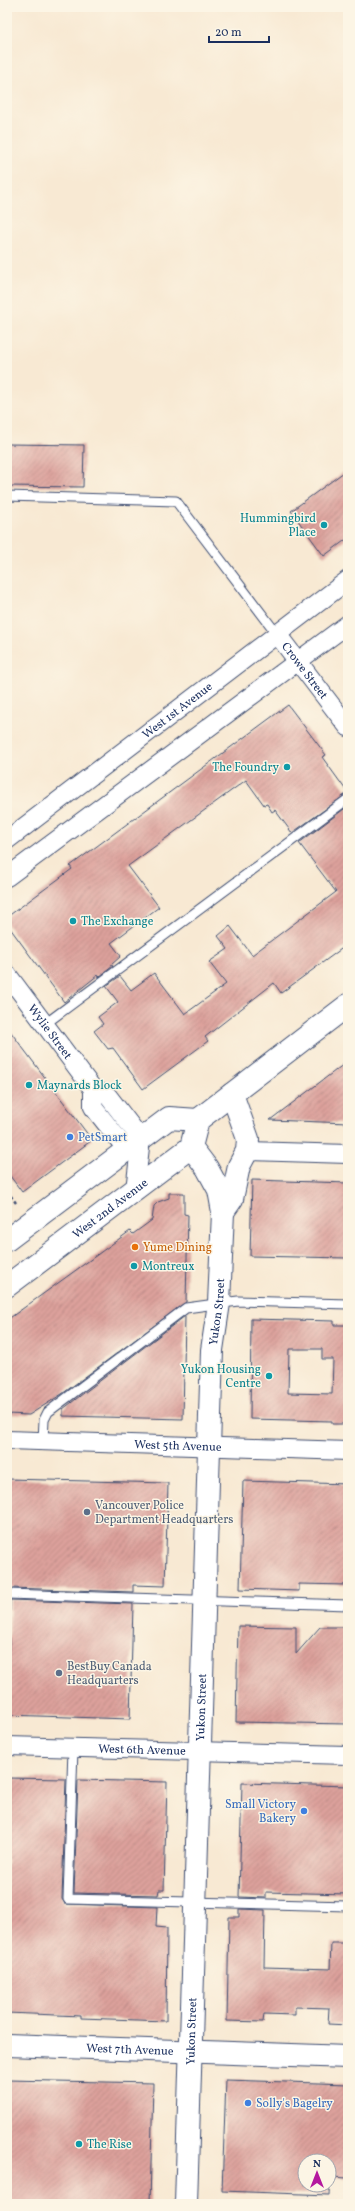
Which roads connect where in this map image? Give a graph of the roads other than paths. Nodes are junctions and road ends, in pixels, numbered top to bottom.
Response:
1 (7, 496) edge
2 (348, 580) edge
3 (348, 624) edge
4 (277, 634) junction
5 (297, 660) junction
6 (348, 727) edge
7 (348, 799) edge
8 (7, 840) edge
9 (7, 877) edge
10 (7, 974) edge
11 (348, 1005) edge
12 (45, 1024) junction
13 (232, 1094) junction
14 (198, 1120) junction
15 (134, 1145) junction
16 (191, 1148) junction
17 (247, 1151) junction
18 (348, 1154) edge
19 (135, 1190) junction
20 (223, 1212) junction
21 (7, 1240) edge
22 (7, 1286) edge
23 (219, 1303) junction
24 (348, 1304) edge
25 (7, 1440) edge
26 (43, 1441) junction
27 (209, 1447) junction
28 (348, 1452) edge
29 (7, 1594) edge
30 (204, 1600) junction
31 (348, 1605) edge
32 (7, 1746) edge
33 (73, 1749) junction
34 (200, 1750) junction
35 (348, 1754) edge
36 (195, 1901) junction
37 (348, 1906) edge
38 (7, 2045) edge
39 (191, 2052) junction
40 (348, 2057) edge
41 (186, 2204) edge

1 - 4 lane
2 - 4 street, West 1st Avenue
3 - 5 street
4 - 5 street, Crowe Street
4 - 8 street, West 1st Avenue
5 - 6 street, Crowe Street
5 - 9 street
7 - 12 lane
10 - 12 street, Wylie Street
11 - 13 street
12 - 15 street, Wylie Street
13 - 14 street
13 - 17 street, Yukon Street
14 - 15 street
14 - 16 street
15 - 19 street
15 - 21 street
16 - 19 street, West 2nd Avenue
16 - 20 street, Yukon Street
17 - 18 street
17 - 20 street, Yukon Street
19 - 22 street, West 2nd Avenue
20 - 23 street, Yukon Street
23 - 24 lane
23 - 26 lane
23 - 27 street, Yukon Street
25 - 26 street, West 5th Avenue
26 - 27 street, West 5th Avenue
27 - 28 street, West 5th Avenue
27 - 30 street, Yukon Street
29 - 30 lane
30 - 31 lane
30 - 34 street, Yukon Street
32 - 33 street, West 6th Avenue
33 - 34 street, West 6th Avenue
33 - 36 lane
34 - 35 street, West 6th Avenue
34 - 36 street, Yukon Street
36 - 37 lane
36 - 39 street, Yukon Street
38 - 39 street, West 7th Avenue
39 - 40 street, West 7th Avenue
39 - 41 street, Yukon Street

